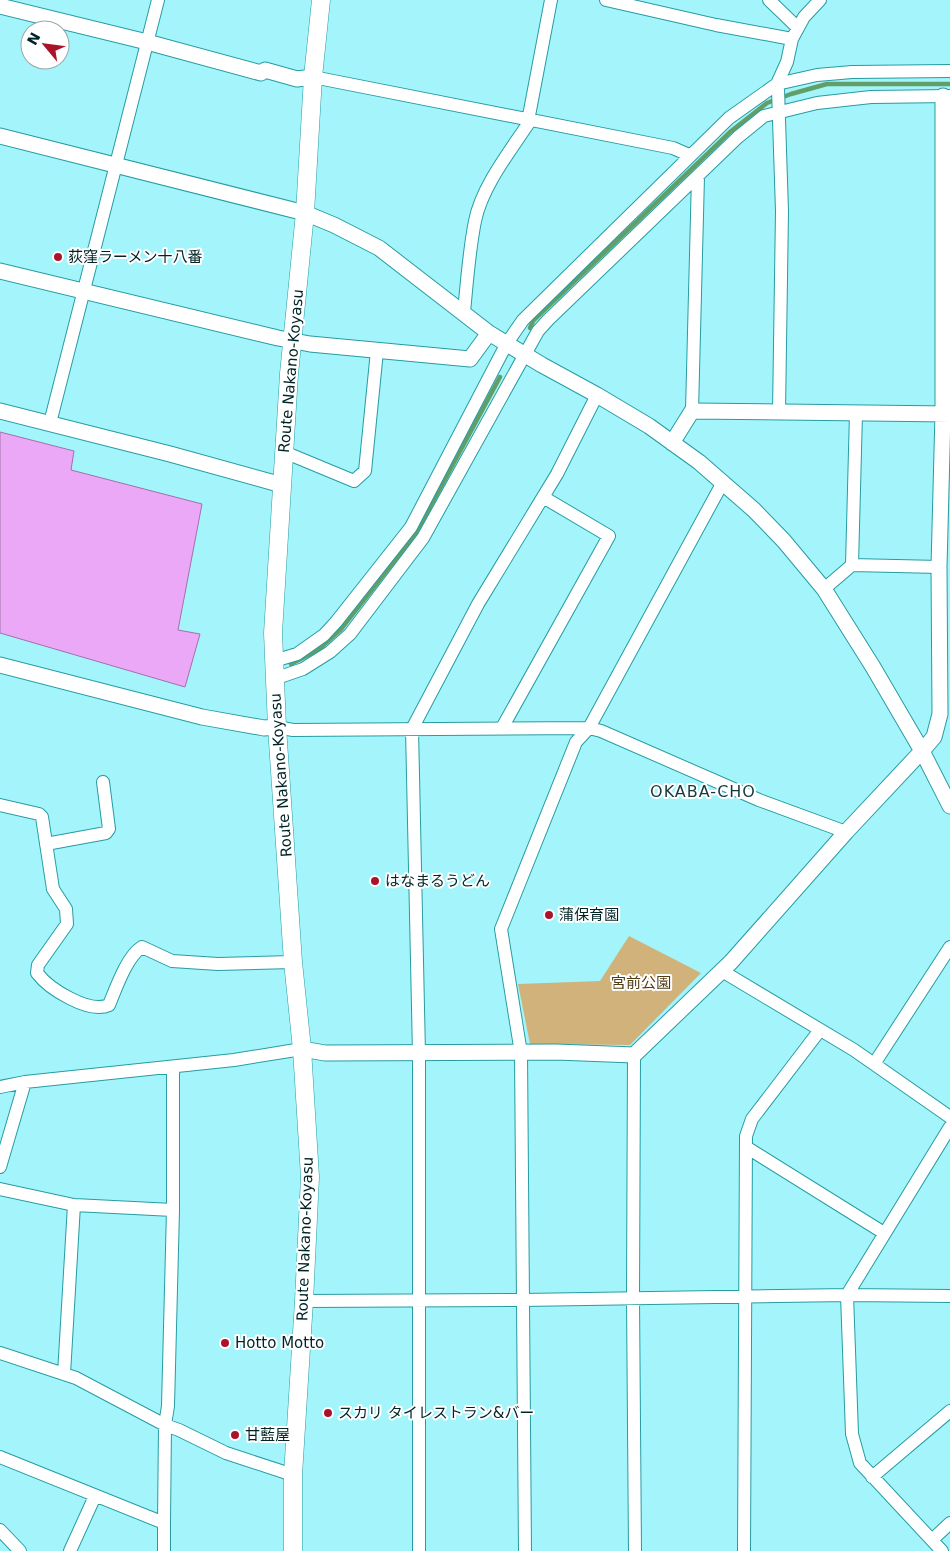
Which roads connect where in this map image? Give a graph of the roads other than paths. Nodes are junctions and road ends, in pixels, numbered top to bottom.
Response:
1 (158, 0) edge
2 (321, 0) edge
3 (551, 0) edge
4 (606, 0) edge
5 (769, 0) edge
6 (820, 0) edge
7 (0, 6) edge
8 (795, 34) junction
9 (147, 42) junction
10 (950, 71) edge
11 (313, 78) junction
12 (777, 87) junction
13 (946, 96) edge
14 (778, 109) junction
15 (529, 121) junction
16 (0, 136) edge
17 (689, 156) junction
18 (115, 165) junction
19 (698, 176) junction
20 (305, 212) junction
21 (0, 271) edge
22 (83, 292) junction
23 (464, 312) junction
24 (489, 333) junction
25 (292, 341) junction
26 (507, 343) junction
27 (377, 351) junction
28 (525, 354) junction
29 (597, 395) junction
30 (0, 411) edge
31 (692, 411) junction
32 (779, 412) junction
33 (856, 413) junction
34 (946, 413) edge
35 (50, 423) junction
36 (672, 443) junction
37 (284, 452) junction
38 (723, 482) junction
39 (282, 485) junction
40 (543, 497) junction
41 (852, 565) junction
42 (939, 567) junction
43 (824, 589) junction
44 (274, 660) junction
45 (0, 665) edge
46 (274, 679) junction
47 (945, 679) edge
48 (277, 727) junction
49 (502, 728) junction
50 (589, 728) junction
51 (412, 729) junction
52 (922, 752) junction
53 (103, 782) dead end
54 (0, 805) edge
55 (950, 806) edge
56 (846, 832) junction
57 (46, 844) junction
58 (950, 947) edge
59 (293, 962) junction
60 (722, 971) junction
61 (820, 1030) junction
62 (302, 1049) junction
63 (521, 1052) junction
64 (419, 1054) junction
65 (634, 1055) junction
66 (874, 1064) junction
67 (173, 1067) junction
68 (25, 1082) junction
69 (0, 1087) edge
70 (950, 1117) edge
71 (950, 1127) edge
72 (746, 1147) junction
73 (0, 1167) edge
74 (0, 1189) edge
75 (74, 1205) junction
76 (173, 1210) junction
77 (884, 1233) junction
78 (847, 1295) junction
79 (950, 1296) edge
80 (745, 1297) junction
81 (633, 1298) junction
82 (418, 1300) junction
83 (522, 1300) junction
84 (304, 1301) junction
85 (0, 1353) edge
86 (64, 1374) junction
87 (950, 1411) edge
88 (165, 1425) junction
89 (0, 1456) edge
90 (293, 1475) junction
91 (872, 1477) junction
92 (94, 1496) junction
93 (164, 1523) junction
94 (950, 1523) edge
95 (0, 1530) edge
96 (932, 1540) junction
97 (20, 1551) edge
98 (70, 1551) edge
99 (164, 1551) edge
100 (293, 1551) edge
101 (419, 1551) edge
102 (525, 1551) edge
103 (635, 1551) edge
104 (744, 1551) edge
105 (942, 1551) edge

1 - 9 street
2 - 11 main road, Route Nakano-Koyasu
3 - 15 street
4 - 8 street
5 - 8 street
6 - 8 street
7 - 9 street
8 - 12 street
9 - 11 street
9 - 18 street
10 - 12 street
11 - 15 street
11 - 20 main road, Route Nakano-Koyasu
12 - 14 street
12 - 17 street
13 - 14 street
13 - 34 street
14 - 19 street
14 - 32 street
15 - 17 street
15 - 23 street
16 - 18 street
17 - 26 street
18 - 20 street
18 - 22 street
19 - 28 street
19 - 31 street
20 - 23 street
20 - 25 main road, Route Nakano-Koyasu
21 - 22 street
22 - 25 street
22 - 35 street
23 - 24 street
24 - 26 street
24 - 27 street
25 - 27 street
25 - 37 main road, Route Nakano-Koyasu
26 - 28 street
26 - 44 street
27 - 37 street
28 - 29 street
28 - 46 street
29 - 36 street
29 - 40 street
30 - 35 street
31 - 32 street
31 - 36 street
32 - 33 street
33 - 34 street
33 - 41 street
34 - 42 street
35 - 39 street
36 - 38 street
37 - 39 main road, Route Nakano-Koyasu
38 - 43 street
38 - 50 street
39 - 44 main road, Route Nakano-Koyasu
40 - 49 street
40 - 51 street
41 - 42 street
41 - 43 street
42 - 47 street
43 - 52 street
44 - 46 main road, Route Nakano-Koyasu
45 - 48 street
46 - 48 main road, Route Nakano-Koyasu
47 - 52 street
48 - 51 street
48 - 59 main road, Route Nakano-Koyasu
49 - 50 street
49 - 51 street
50 - 56 street
50 - 63 street
51 - 64 street
52 - 55 street
52 - 56 street
53 - 57 street
54 - 57 street
56 - 60 street
57 - 59 street
58 - 66 street
59 - 62 main road, Route Nakano-Koyasu
60 - 61 street
60 - 65 street
61 - 66 street
61 - 72 street
62 - 64 street
62 - 67 street
62 - 84 main road, Route Nakano-Koyasu
63 - 64 street
63 - 65 street
63 - 83 street
64 - 82 street
65 - 81 street
66 - 70 street
67 - 68 street
67 - 76 street
68 - 69 street
68 - 73 street
71 - 77 street
72 - 77 street
72 - 80 street
74 - 75 street
75 - 76 street
75 - 86 street
76 - 88 street
77 - 78 street
78 - 79 street
78 - 80 street
78 - 91 street
80 - 81 street
80 - 104 street
81 - 83 street
81 - 103 street
82 - 83 street
82 - 84 street
82 - 101 street
83 - 102 street
84 - 90 main road, Route Nakano-Koyasu
85 - 86 street
86 - 88 street
87 - 91 street
88 - 90 street
88 - 93 street
89 - 92 street
90 - 100 main road, Route Nakano-Koyasu
91 - 96 street
92 - 93 street
92 - 98 street
93 - 99 street
94 - 96 street
95 - 97 street
96 - 105 street

